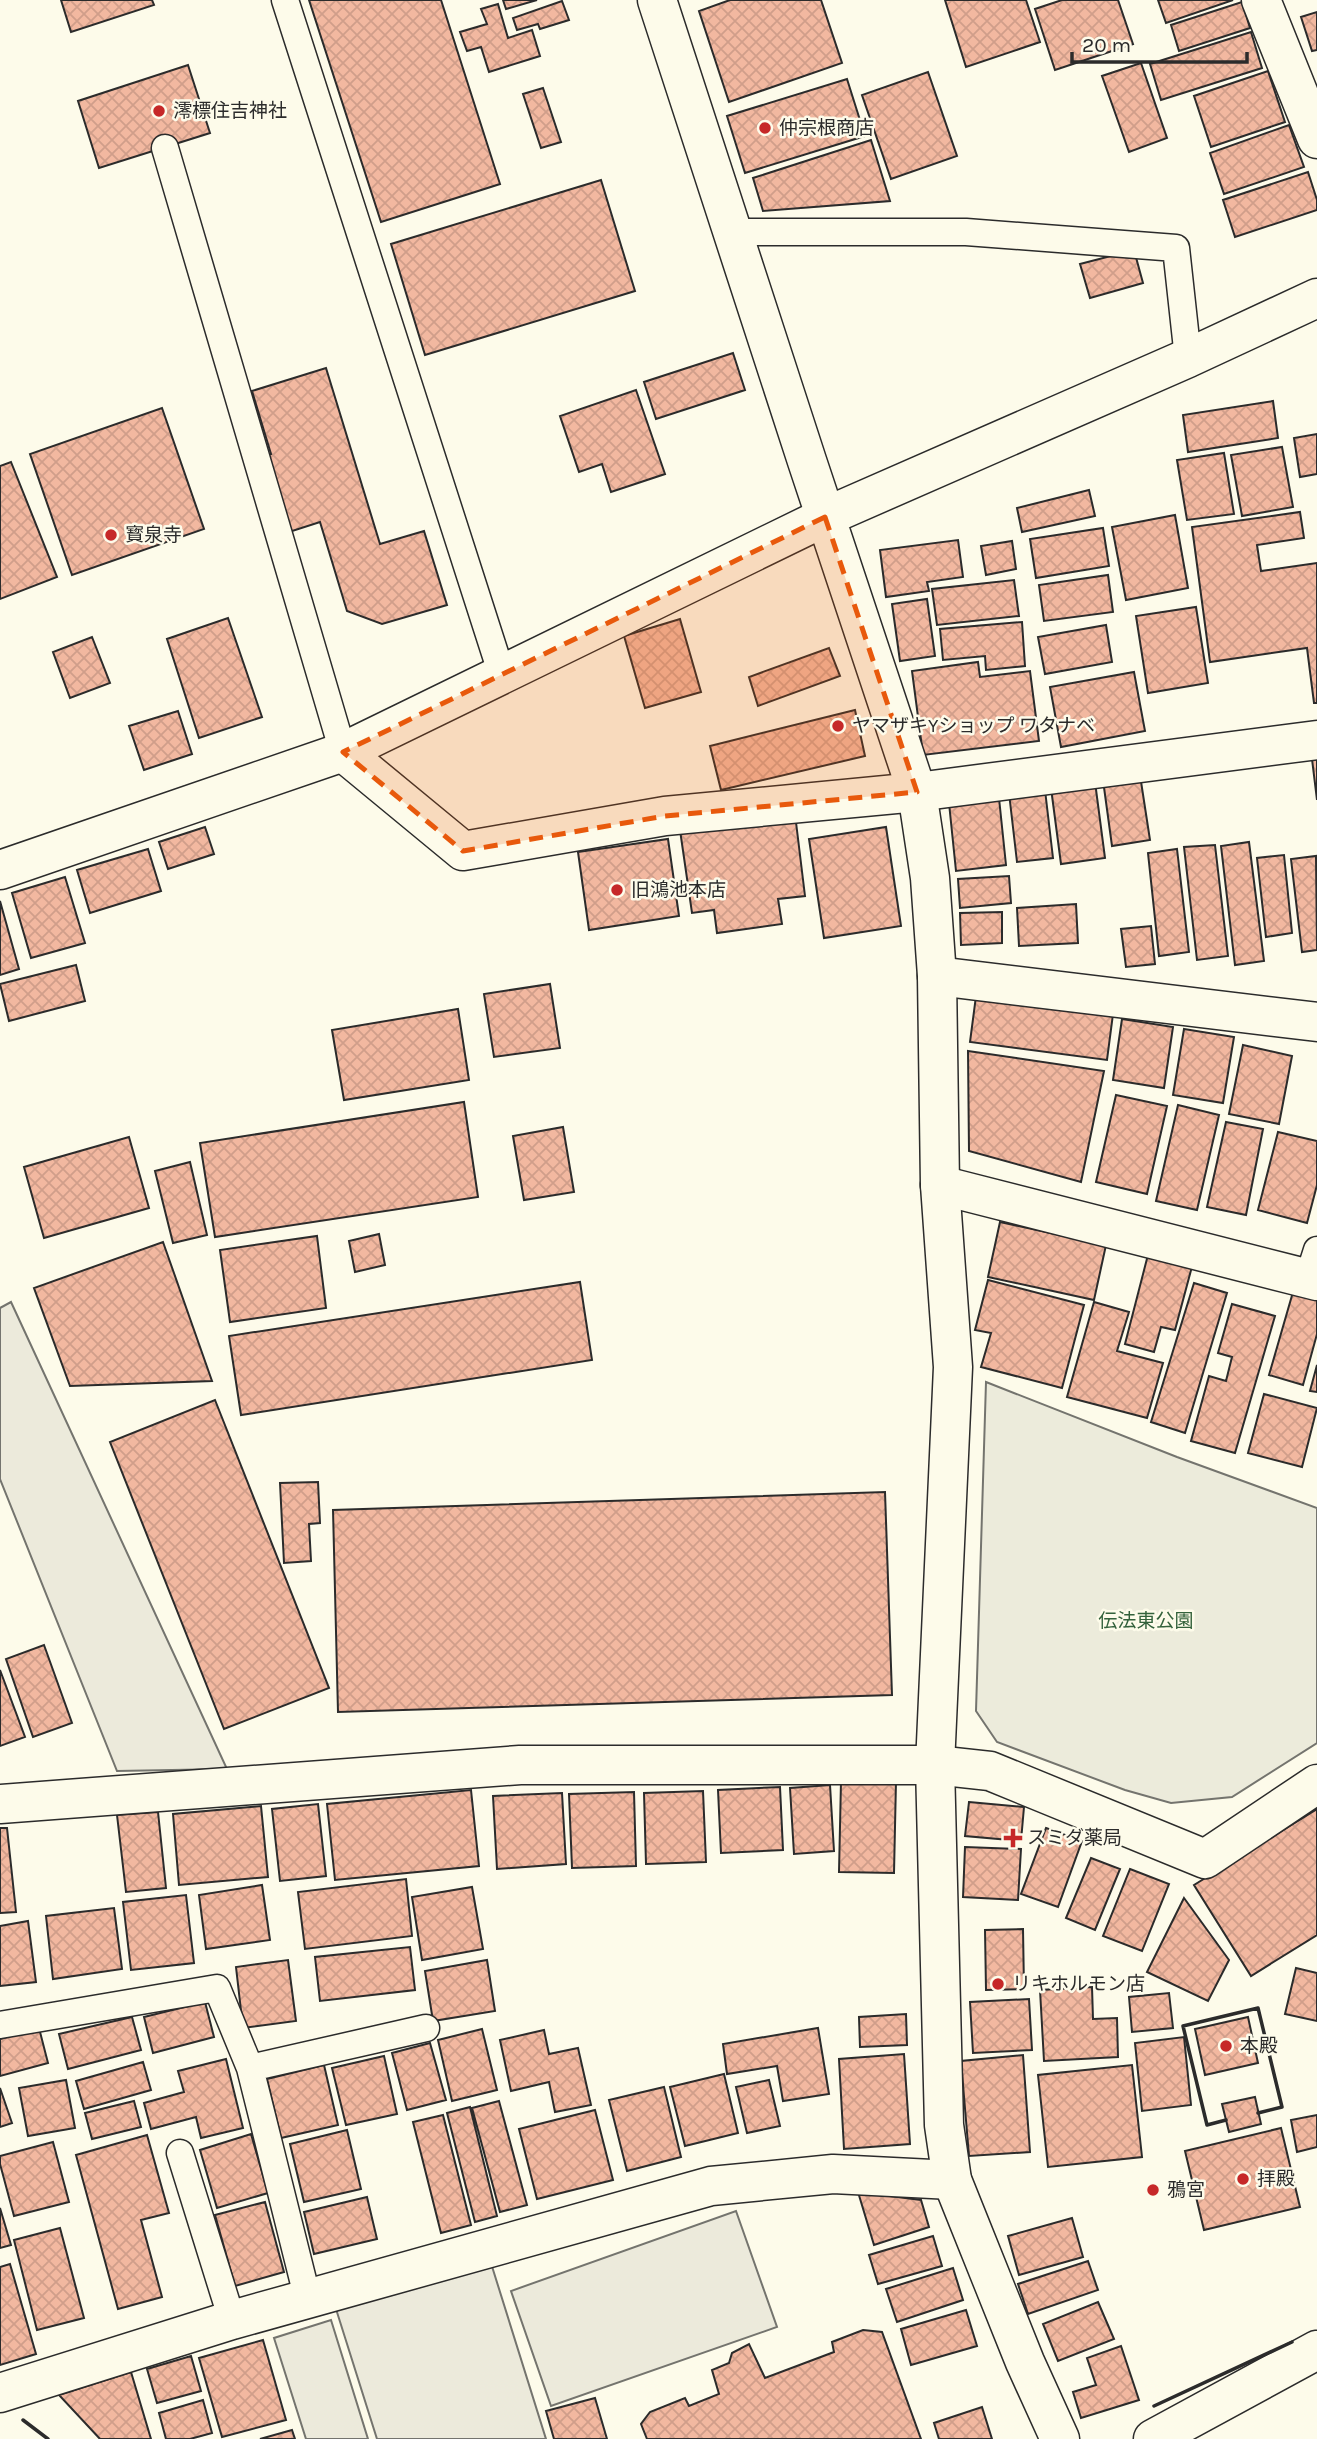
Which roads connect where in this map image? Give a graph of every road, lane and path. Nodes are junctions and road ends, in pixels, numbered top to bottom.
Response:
1 (285, 0) edge
2 (657, 0) edge
3 (1261, 0) edge
4 (1317, 139) edge
5 (165, 148) dead end
6 (732, 232) junction
7 (1317, 298) edge
8 (1188, 358) junction
9 (825, 517) junction
10 (502, 675) junction
11 (1317, 740) edge
12 (343, 752) junction
13 (917, 792) junction
14 (0, 870) edge
15 (937, 976) junction
16 (1317, 1023) edge
17 (940, 1185) junction
18 (1314, 1270) edge
19 (935, 1765) junction
20 (1317, 1784) edge
21 (0, 1804) edge
22 (0, 2025) edge
23 (426, 2028) dead end
24 (250, 2068) junction
25 (180, 2153) dead end
26 (953, 2180) junction
27 (308, 2300) junction
28 (232, 2320) junction
29 (1317, 2350) edge
30 (0, 2393) edge
31 (1058, 2439) edge
32 (1153, 2439) edge

1 - 10 lane
2 - 6 street
3 - 4 street
5 - 12 lane
6 - 8 lane
6 - 9 street
7 - 8 street
8 - 9 street
9 - 10 street
9 - 13 street
10 - 12 street
11 - 13 street
12 - 13 street
12 - 14 street
13 - 15 street
15 - 16 street
15 - 17 street
17 - 18 street
17 - 19 street
19 - 20 street
19 - 21 street
19 - 26 street
22 - 24 lane
23 - 24 lane
24 - 27 lane
25 - 28 lane
26 - 27 street
26 - 31 street
27 - 28 street
28 - 30 street
29 - 32 street

